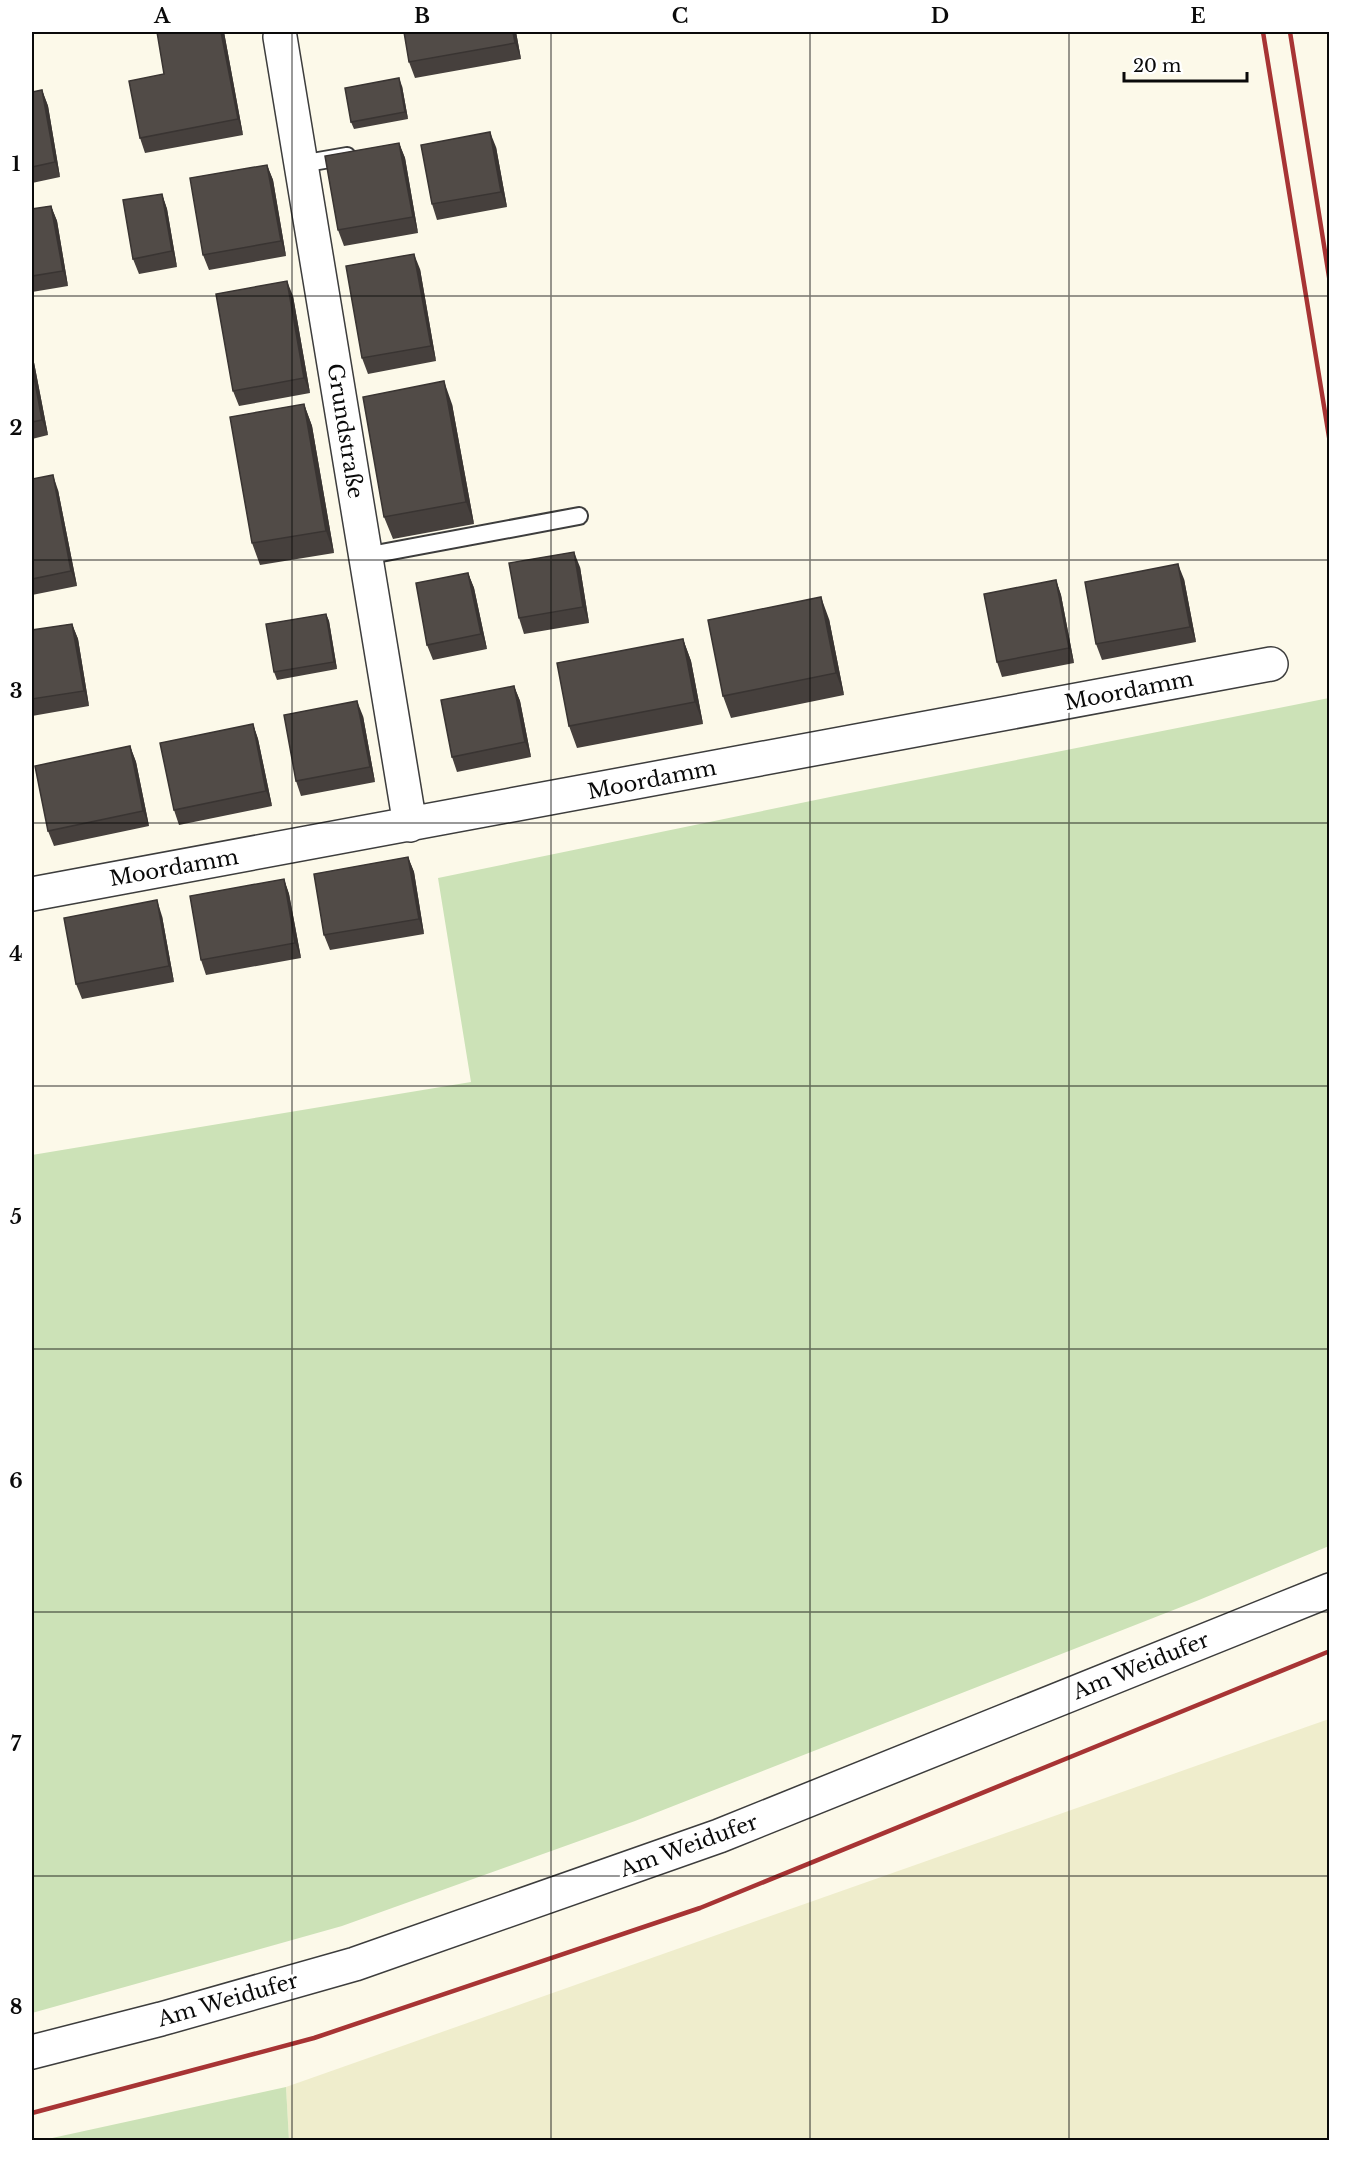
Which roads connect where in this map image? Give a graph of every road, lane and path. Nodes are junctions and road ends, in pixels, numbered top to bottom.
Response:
1 (280, 38) dead end
2 (358, 154) edge
3 (301, 164) junction
4 (579, 516) dead end
5 (365, 556) junction
6 (1271, 664) dead end
7 (410, 825) junction
8 (32, 894) edge
9 (1329, 1590) edge
10 (32, 2052) edge

1 - 3 street, Grundstraße
2 - 3 lane
3 - 5 street, Grundstraße
4 - 5 lane
5 - 7 street, Grundstraße
6 - 7 street, Moordamm
7 - 8 street, Moordamm
9 - 10 street, Am Weidufer

